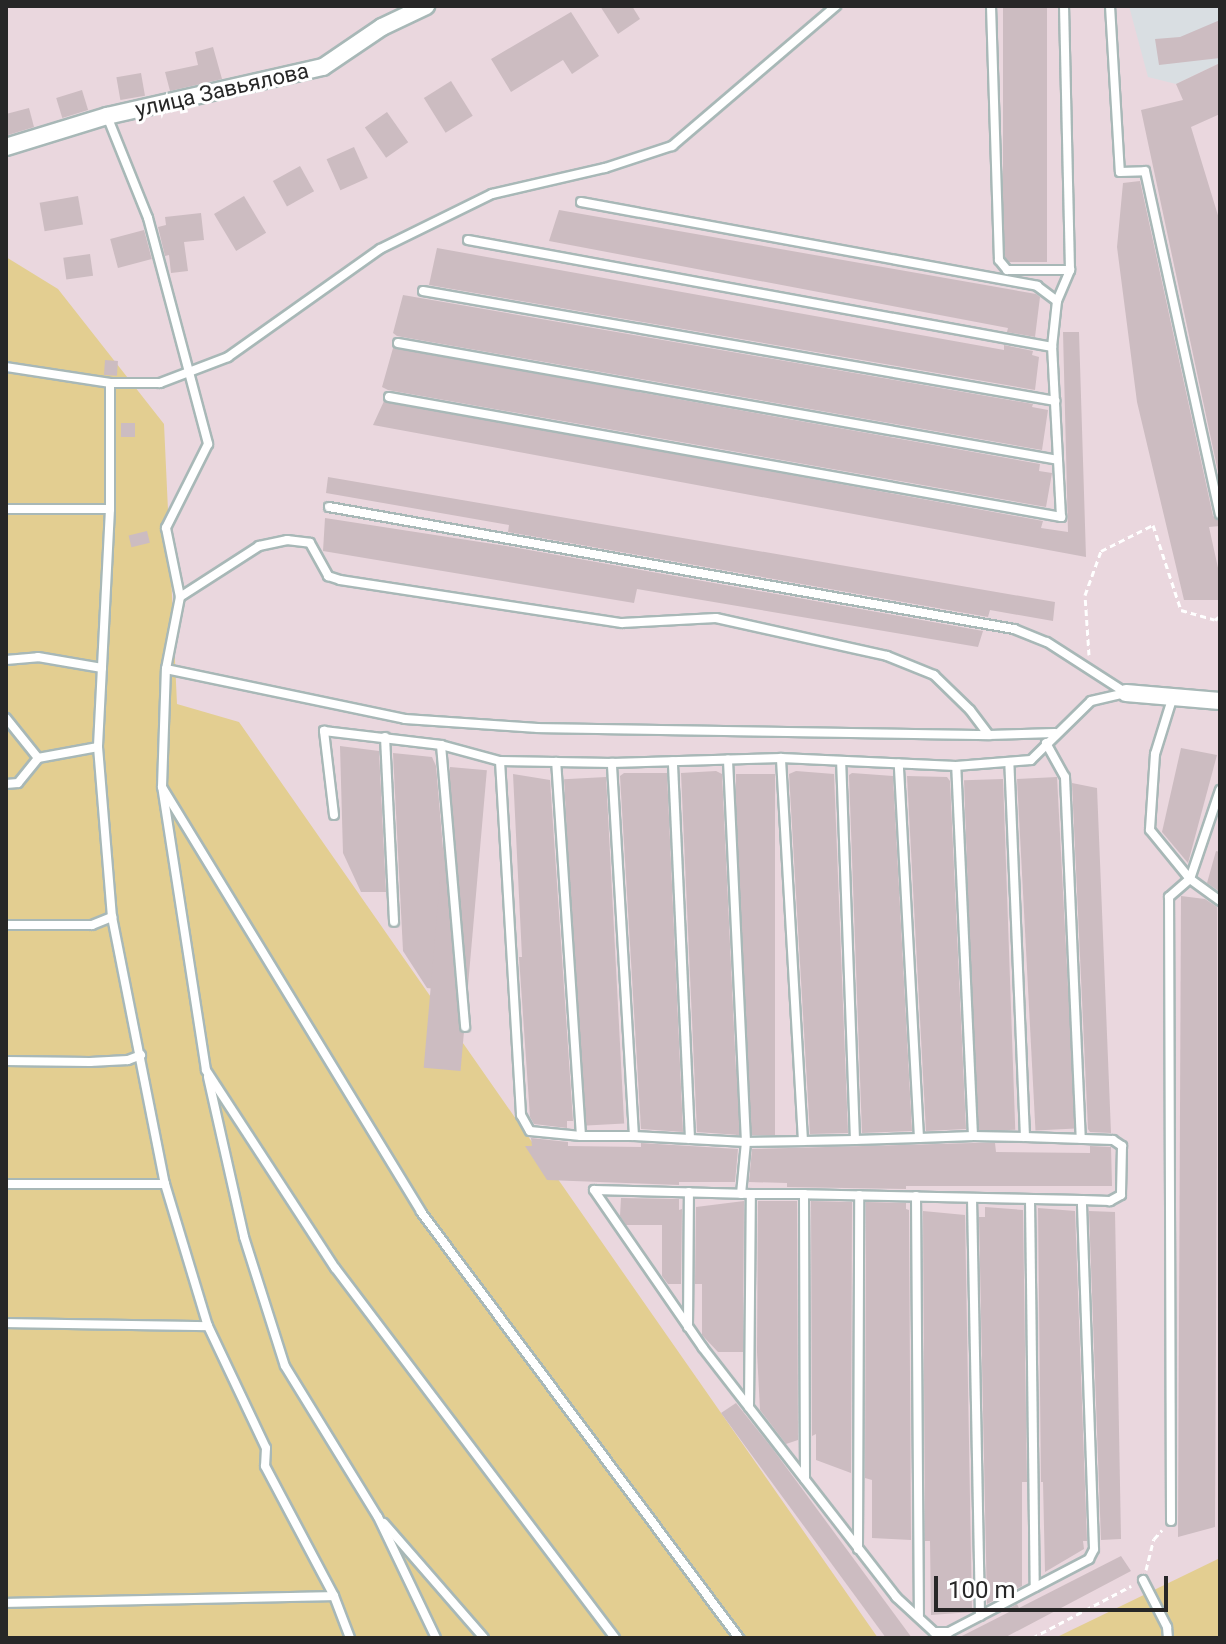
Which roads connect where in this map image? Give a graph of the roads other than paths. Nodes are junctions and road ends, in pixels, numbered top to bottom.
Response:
1 (426, 6) edge
2 (836, 6) edge
3 (991, 6) edge
4 (1064, 6) edge
5 (1110, 6) edge
6 (107, 116) junction
7 (6, 147) edge
8 (581, 202) dead end
9 (468, 240) dead end
10 (1070, 270) junction
11 (423, 291) dead end
12 (1057, 301) junction
13 (398, 343) dead end
14 (1052, 347) junction
15 (6, 367) edge
16 (189, 371) junction
17 (110, 383) junction
18 (389, 397) dead end
19 (1055, 401) junction
20 (1058, 460) junction
21 (329, 507) dead end
22 (6, 509) edge
23 (110, 509) junction
24 (1220, 514) edge
25 (180, 597) junction
26 (6, 660) edge
27 (102, 668) junction
28 (166, 669) junction
29 (1126, 693) junction
30 (1173, 696) junction
31 (1220, 701) edge
32 (6, 718) edge
33 (1055, 733) junction
34 (989, 735) junction
35 (385, 737) junction
36 (1046, 743) junction
37 (441, 745) junction
38 (98, 747) junction
39 (38, 758) junction
40 (781, 758) junction
41 (728, 759) junction
42 (500, 761) junction
43 (673, 761) junction
44 (841, 761) junction
45 (556, 762) junction
46 (1009, 762) junction
47 (612, 763) junction
48 (899, 764) junction
49 (956, 766) junction
50 (6, 784) edge
51 (162, 787) junction
52 (1220, 790) edge
53 (334, 815) dead end
54 (1190, 879) junction
55 (1220, 901) edge
56 (112, 917) junction
57 (394, 922) dead end
58 (6, 925) edge
59 (465, 1027) dead end
60 (141, 1055) junction
61 (6, 1061) edge
62 (206, 1070) junction
63 (581, 1136) junction
64 (634, 1136) junction
65 (973, 1136) junction
66 (1025, 1137) junction
67 (919, 1138) junction
68 (690, 1139) junction
69 (1081, 1139) junction
70 (855, 1140) junction
71 (803, 1141) junction
72 (746, 1142) junction
73 (6, 1184) edge
74 (165, 1184) junction
75 (689, 1192) junction
76 (746, 1194) junction
77 (804, 1194) junction
78 (859, 1195) junction
79 (916, 1196) junction
80 (972, 1198) junction
81 (1030, 1199) junction
82 (1082, 1200) junction
83 (6, 1323) edge
84 (208, 1326) junction
85 (688, 1327) junction
86 (749, 1407) junction
87 (805, 1480) junction
88 (378, 1517) junction
89 (1171, 1521) road end
90 (858, 1549) junction
91 (1143, 1580) road end
92 (1035, 1587) junction
93 (334, 1596) junction
94 (6, 1603) edge
95 (980, 1616) junction
96 (919, 1617) junction
97 (350, 1638) edge
98 (436, 1638) edge
99 (484, 1638) edge
100 (615, 1638) edge
101 (739, 1638) edge
102 (1168, 1638) edge

1 - 6 street, улица Завьялова
2 - 16 lane
3 - 10 lane
4 - 10 lane
5 - 24 lane
6 - 7 street, улица Завьялова
6 - 16 lane
8 - 12 lane
9 - 14 lane
10 - 12 lane
11 - 19 lane
12 - 14 lane
13 - 20 lane
14 - 19 lane
15 - 17 lane
16 - 17 lane
16 - 25 lane
17 - 23 lane
18 - 20 lane
19 - 20 lane
21 - 29 lane
22 - 23 lane
23 - 27 lane
25 - 28 lane
25 - 34 lane
26 - 27 lane
27 - 38 lane
28 - 34 lane
28 - 51 lane
29 - 30 street
29 - 33 lane
30 - 31 street
30 - 54 lane
32 - 39 lane
33 - 34 lane
33 - 36 lane
35 - 37 lane
35 - 53 lane
35 - 57 lane
36 - 46 lane
36 - 69 lane
37 - 42 lane
37 - 59 lane
38 - 39 lane
38 - 56 lane
39 - 50 lane
40 - 41 lane
40 - 44 lane
40 - 71 lane
41 - 43 lane
41 - 72 lane
42 - 45 lane
42 - 63 lane
43 - 47 lane
43 - 68 lane
44 - 48 lane
44 - 70 lane
45 - 47 lane
45 - 63 lane
46 - 49 lane
46 - 66 lane
47 - 64 lane
48 - 49 lane
48 - 67 lane
49 - 65 lane
51 - 62 lane
51 - 101 lane
52 - 54 lane
54 - 55 lane
54 - 89 lane
56 - 58 lane
56 - 60 lane
60 - 61 lane
60 - 74 lane
62 - 88 lane
62 - 100 lane
63 - 64 lane
64 - 68 lane
65 - 66 lane
65 - 67 lane
66 - 69 lane
67 - 70 lane
68 - 72 lane
69 - 82 lane
70 - 71 lane
71 - 72 lane
72 - 76 lane
73 - 74 lane
74 - 84 lane
75 - 76 lane
75 - 85 lane
75 - 85 lane
76 - 77 lane
76 - 86 lane
77 - 78 lane
77 - 87 lane
78 - 79 lane
78 - 90 lane
79 - 80 lane
79 - 96 lane
80 - 81 lane
80 - 95 lane
81 - 82 lane
81 - 92 lane
82 - 92 lane
83 - 84 lane
84 - 93 lane
85 - 86 lane
86 - 87 lane
87 - 90 lane
88 - 98 lane
88 - 99 lane
90 - 96 lane
91 - 102 lane
92 - 95 lane
93 - 94 lane
93 - 97 lane
95 - 96 lane

